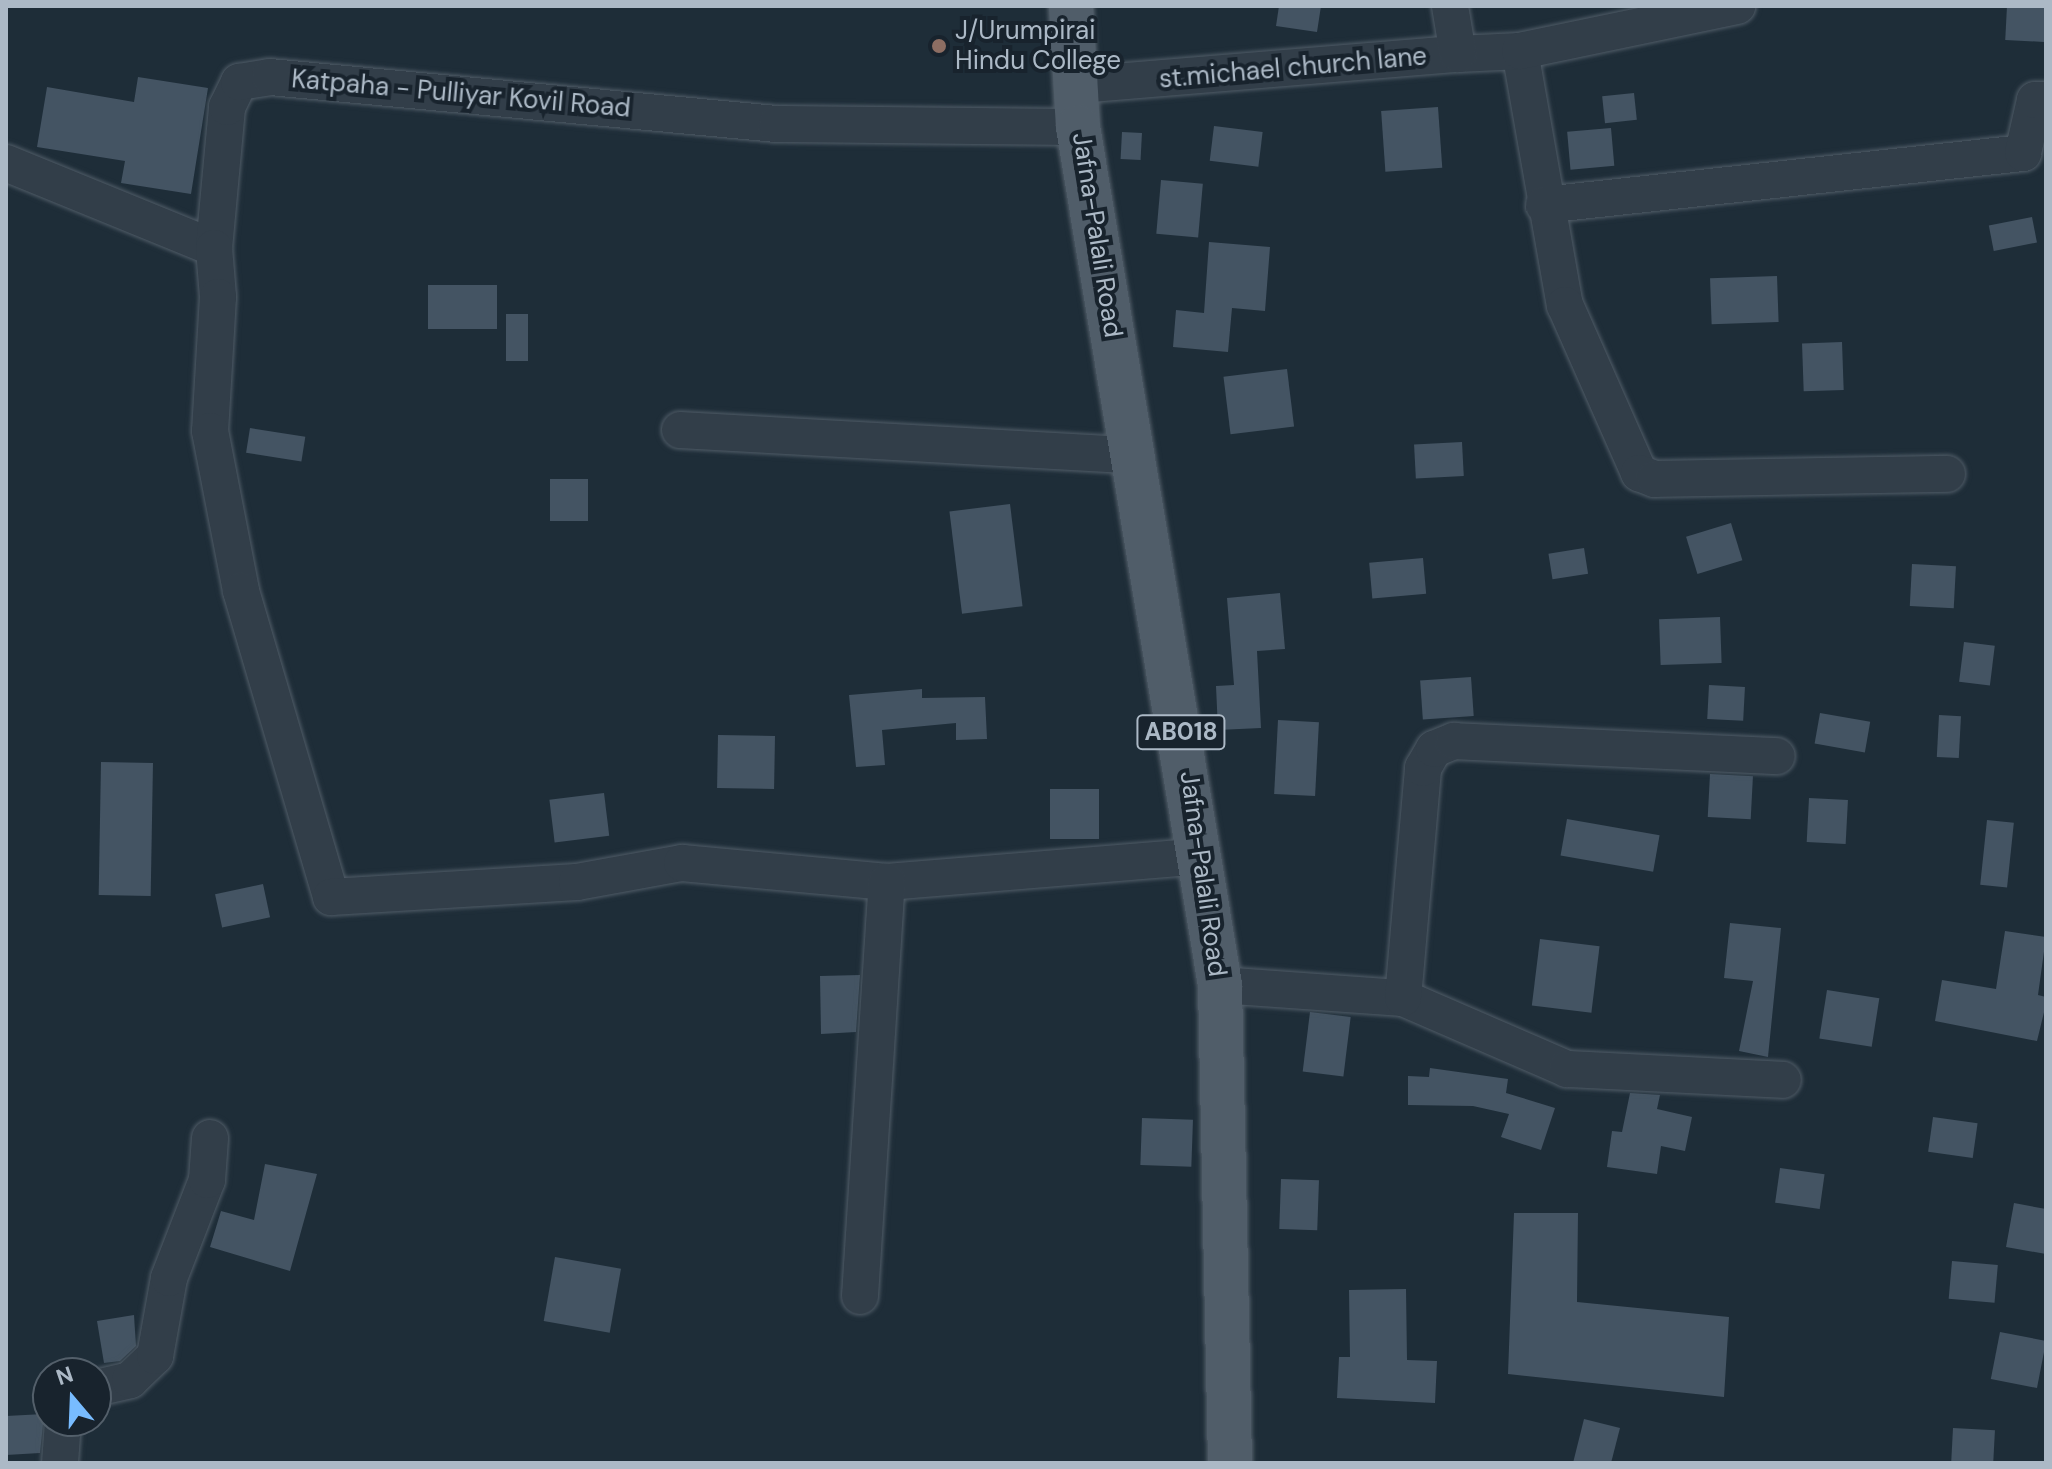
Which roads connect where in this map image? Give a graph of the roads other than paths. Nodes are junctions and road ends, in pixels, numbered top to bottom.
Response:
1 (1071, 6) edge
2 (1450, 6) edge
3 (1737, 6) edge
4 (1520, 51) junction
5 (1458, 54) junction
6 (2046, 100) edge
7 (1078, 106) junction
8 (6, 163) edge
9 (1544, 205) junction
10 (214, 248) junction
11 (680, 430) dead end
12 (1134, 455) junction
13 (1947, 474) dead end
14 (1777, 756) dead end
15 (1202, 856) junction
16 (887, 882) junction
17 (1220, 985) junction
18 (1403, 998) junction
19 (1783, 1080) dead end
20 (210, 1138) dead end
21 (860, 1296) dead end
22 (112, 1384) edge
23 (62, 1437) edge
24 (60, 1463) edge
25 (1230, 1463) edge

1 - 7 main road, Jafna-Palali Road / AB018
2 - 5 street, st.michael church lane
3 - 4 street
4 - 5 street
4 - 9 street
5 - 7 street, st.michael church lane
6 - 9 street
7 - 10 street, Katpaha - Pulliyar Kovil Road
7 - 12 main road, Jafna-Palali Road / AB018
8 - 10 street
9 - 13 street
10 - 16 street
11 - 12 street
12 - 15 main road, Jafna-Palali Road / AB018
14 - 18 street
15 - 16 street
15 - 17 main road, Jafna-Palali Road / AB018
16 - 21 street
17 - 18 street
17 - 25 main road, Jafna-Palali Road / AB018
18 - 19 street
20 - 22 street
23 - 24 street

